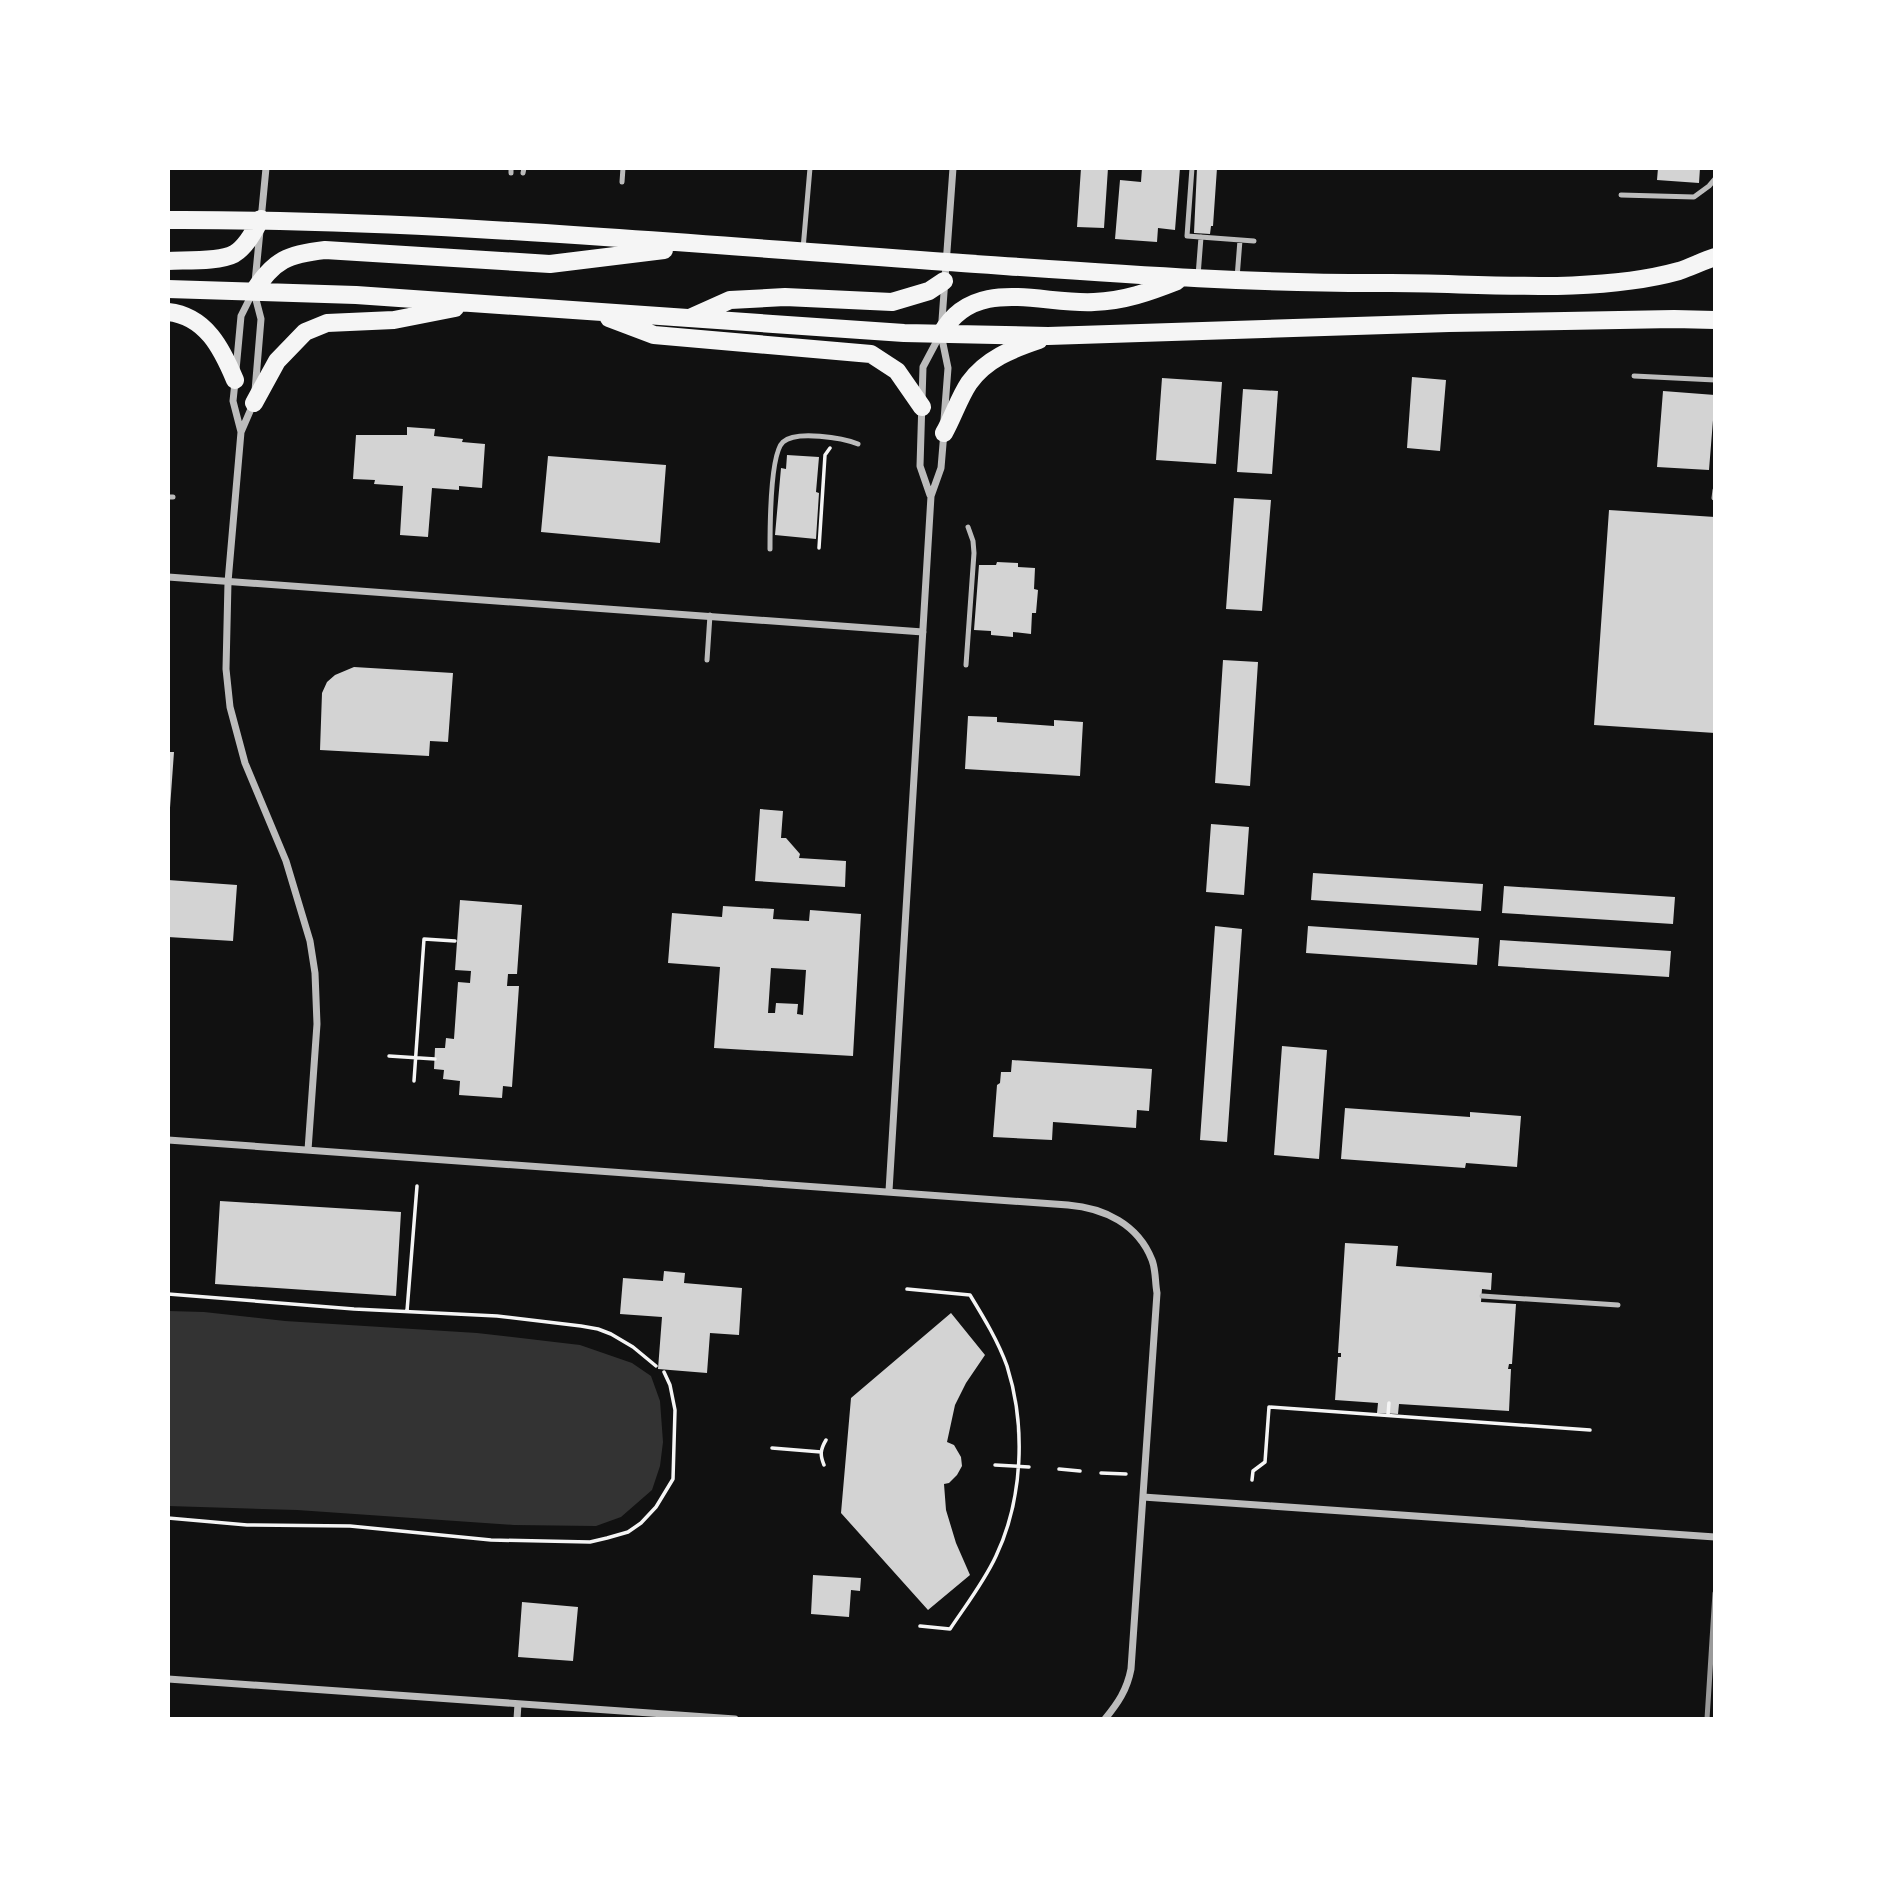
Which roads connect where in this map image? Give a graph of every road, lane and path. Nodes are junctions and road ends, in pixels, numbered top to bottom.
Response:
1 (266, 168) edge
2 (623, 168) edge
3 (810, 168) edge
4 (953, 168) edge
5 (1192, 168) edge
6 (1715, 178) edge
7 (622, 181) dead end
8 (1621, 195) dead end
9 (261, 219) junction
10 (168, 220) edge
11 (1201, 237) junction
12 (1240, 240) junction
13 (1254, 241) dead end
14 (705, 245) junction
15 (803, 252) junction
16 (1715, 257) edge
17 (168, 261) edge
18 (946, 262) junction
19 (1191, 278) junction
20 (944, 281) junction
21 (1237, 281) junction
22 (168, 289) edge
23 (254, 291) junction
24 (483, 303) junction
25 (593, 311) junction
26 (168, 312) edge
27 (689, 318) junction
28 (1715, 320) edge
29 (941, 334) junction
30 (1048, 336) junction
31 (1634, 376) dead end
32 (235, 380) junction
33 (1715, 380) edge
34 (254, 403) junction
35 (922, 407) junction
36 (241, 432) junction
37 (944, 433) junction
38 (832, 443) dead end
39 (858, 444) dead end
40 (1715, 490) edge
41 (931, 496) junction
42 (1714, 498) edge
43 (968, 527) dead end
44 (819, 548) dead end
45 (771, 549) dead end
46 (168, 577) edge
47 (228, 582) junction
48 (709, 615) junction
49 (923, 632) junction
50 (708, 660) dead end
51 (966, 665) dead end
52 (455, 941) dead end
53 (389, 1056) dead end
54 (415, 1057) junction
55 (435, 1059) dead end
56 (414, 1082) dead end
57 (168, 1140) edge
58 (308, 1150) junction
59 (416, 1186) dead end
60 (889, 1191) junction
61 (907, 1289) dead end
62 (168, 1294) edge
63 (1482, 1296) dead end
64 (1618, 1305) dead end
65 (407, 1311) junction
66 (656, 1366) dead end
67 (664, 1373) dead end
68 (1389, 1404) dead end
69 (1388, 1415) junction
70 (1590, 1430) dead end
71 (826, 1440) dead end
72 (772, 1448) dead end
73 (821, 1452) junction
74 (824, 1465) dead end
75 (995, 1465) dead end
76 (1018, 1466) junction
77 (1029, 1467) dead end
78 (1059, 1469) dead end
79 (1080, 1471) dead end
80 (1101, 1473) dead end
81 (1126, 1474) dead end
82 (1252, 1480) dead end
83 (1143, 1497) junction
84 (168, 1518) edge
85 (1715, 1537) edge
86 (920, 1626) dead end
87 (168, 1679) edge
88 (518, 1704) junction
89 (517, 1719) edge
90 (735, 1719) edge
91 (1105, 1719) edge

1 - 9 street
2 - 7 lane
3 - 15 lane
4 - 18 street
5 - 11 lane
6 - 8 lane
9 - 10 main road
9 - 14 main road
9 - 17 main road
9 - 23 street
11 - 12 lane
11 - 19 lane
12 - 13 lane
12 - 21 lane
14 - 15 main road
14 - 23 main road
15 - 18 main road
16 - 21 main road
18 - 19 main road
18 - 20 street
19 - 21 main road
19 - 29 main road
20 - 27 main road
20 - 29 street
22 - 23 main road
23 - 24 main road
23 - 32 street
23 - 34 street
24 - 25 main road
24 - 34 main road
25 - 27 main road
25 - 35 main road
26 - 32 main road
27 - 29 main road
28 - 30 main road
29 - 30 main road
29 - 35 street
29 - 37 street
30 - 37 main road
31 - 33 lane
32 - 36 street
34 - 36 street
35 - 41 street
36 - 47 street
37 - 41 street
38 - 44 path
39 - 45 lane
40 - 42 lane
41 - 49 street
43 - 51 lane
46 - 47 street
47 - 48 street
47 - 58 street
48 - 49 street
48 - 50 lane
49 - 60 street
52 - 54 path
53 - 54 path
54 - 55 path
54 - 56 path
57 - 58 street
58 - 60 street
59 - 65 path
60 - 83 street
61 - 76 path
62 - 65 path
63 - 64 lane
65 - 66 path
67 - 84 path
68 - 69 path
69 - 70 path
69 - 82 path
71 - 73 path
72 - 73 path
73 - 74 path
75 - 76 path
76 - 77 path
76 - 86 path
78 - 79 path
80 - 81 path
83 - 85 street
83 - 91 street
87 - 88 street
88 - 89 street
88 - 90 street

